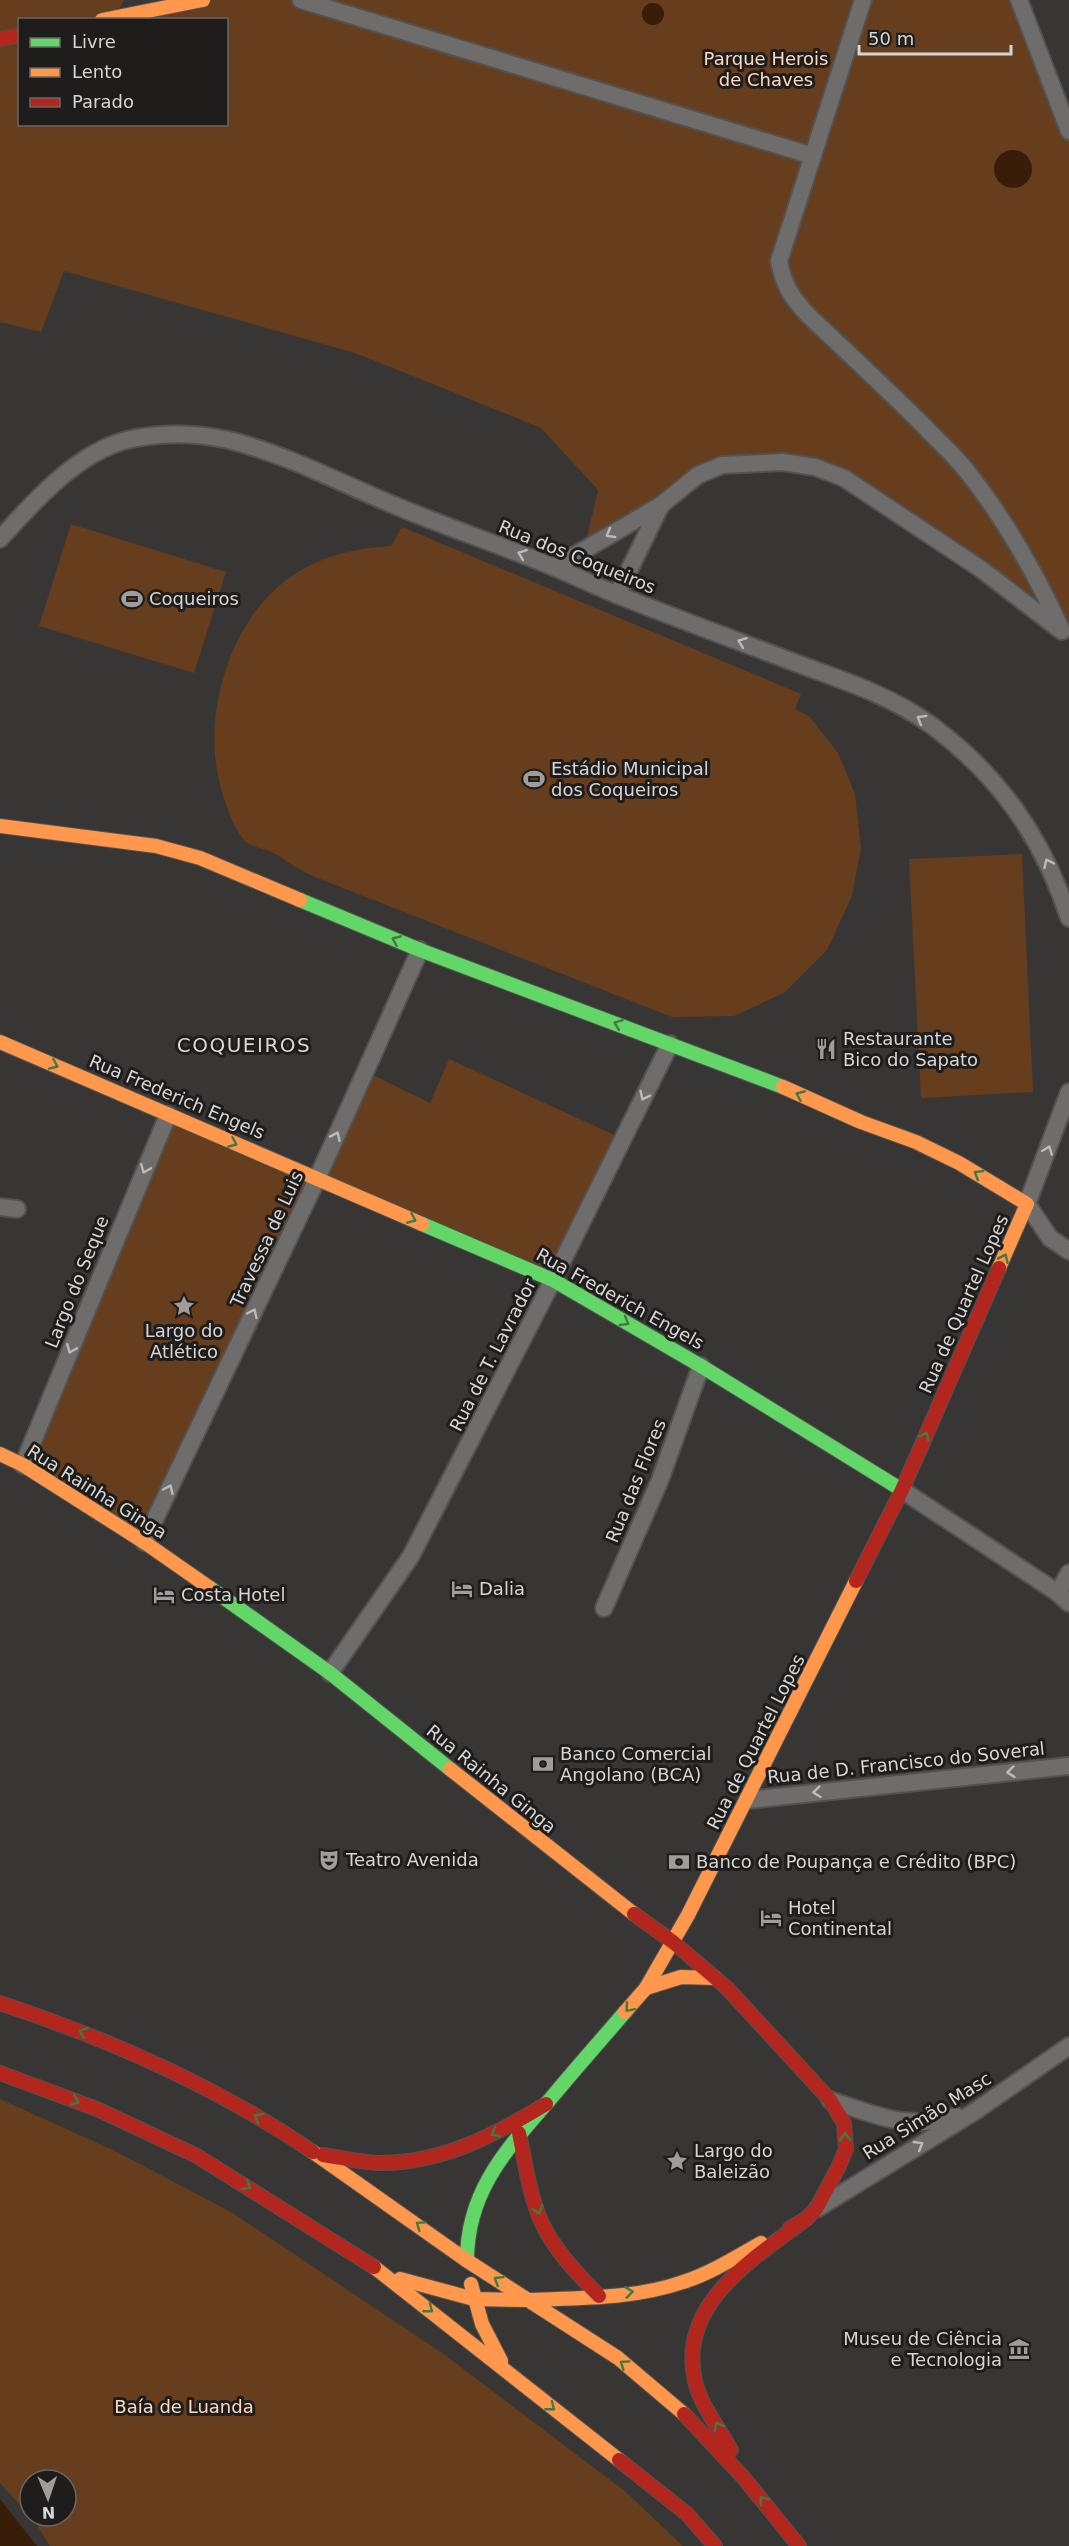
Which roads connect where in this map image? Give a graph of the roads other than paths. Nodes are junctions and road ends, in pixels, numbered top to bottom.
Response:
1 (203, 0) edge
2 (301, 0) edge
3 (862, 0) edge
4 (1019, 0) edge
5 (112, 18) edge
6 (18, 35) edge
7 (0, 39) edge
8 (1069, 131) edge
9 (813, 156) junction
10 (661, 505) junction
11 (0, 539) edge
12 (555, 567) junction
13 (617, 595) junction
14 (1065, 635) edge
15 (0, 826) edge
16 (1069, 918) edge
17 (420, 950) junction
18 (0, 1042) edge
19 (670, 1044) junction
20 (1069, 1092) edge
21 (168, 1115) junction
22 (317, 1179) junction
23 (1028, 1204) junction
24 (1069, 1251) edge
25 (553, 1280) junction
26 (701, 1366) junction
27 (0, 1454) edge
28 (23, 1465) junction
29 (902, 1490) junction
30 (144, 1542) junction
31 (1069, 1573) edge
32 (1063, 1598) edge
33 (604, 1608) dead end
34 (330, 1673) junction
35 (1069, 1766) edge
36 (748, 1800) junction
37 (673, 1942) junction
38 (715, 1978) junction
39 (646, 1988) junction
40 (0, 2002) edge
41 (1069, 2046) edge
42 (0, 2073) edge
43 (830, 2100) junction
44 (546, 2104) junction
45 (974, 2112) junction
46 (519, 2133) junction
47 (317, 2154) junction
48 (811, 2214) junction
49 (467, 2260) junction
50 (386, 2275) junction
51 (599, 2296) junction
52 (474, 2299) junction
53 (529, 2300) junction
54 (520, 2382) junction
55 (746, 2477) junction
56 (715, 2546) edge
57 (800, 2546) edge

1 - 5 street
2 - 9 street
3 - 9 street
4 - 8 street
6 - 7 street
9 - 14 street
10 -> 12 street
10 - 13 street
10 - 14 street
12 -> 11 street, Rua dos Coqueiros
12 - 13 street, Rua dos Coqueiros
16 -> 13 street, Rua dos Coqueiros
17 -> 15 street
19 -> 17 street
22 -> 17 street, Travessa de Luis
18 -> 21 street, Rua Frederich Engels
23 -> 19 street
19 -> 25 street, Rua de T. Lavrador
23 -> 20 street
21 -> 22 street, Rua Frederich Engels
21 -> 28 street, Largo do Seque
22 -> 25 street, Rua Frederich Engels
30 -> 22 street, Travessa de Luis
23 - 24 street
29 -> 23 street, Rua de Quartel Lopes
25 -> 26 street, Rua Frederich Engels
25 - 34 street, Rua de T. Lavrador
26 - 29 street, Rua Frederich Engels
26 - 33 street, Rua das Flores
27 - 28 street, Rua Rainha Ginga
28 - 30 street, Rua Rainha Ginga
29 - 32 street, Rua Frederich Engels
29 - 36 street, Rua de Quartel Lopes
30 - 34 street, Rua Rainha Ginga
31 - 32 street
34 - 37 street, Rua Rainha Ginga
35 -> 36 street, Rua de D. Francisco do Soveral
36 - 37 street, Rua de Quartel Lopes
37 - 38 street, Rua Rainha Ginga
37 - 39 street, Rua de Quartel Lopes
38 - 39 street
38 - 43 street, Rua Rainha Ginga
39 -> 44 street, Rua de Quartel Lopes
47 -> 40 street
41 - 45 street, Rua Simão Masc
42 -> 50 street
43 - 45 street
48 -> 43 street, Rua Rainha Ginga
44 - 46 street, Rua de Quartel Lopes
44 -> 47 street
48 -> 45 street, Rua Simão Masc
46 - 49 street, Rua de Quartel Lopes
46 -> 51 street
49 -> 47 street
51 -> 48 street
55 -> 48 street
49 - 52 street, Rua de Quartel Lopes
53 -> 49 street
50 - 52 street
50 -> 54 street
51 - 53 street
52 - 53 street
52 - 54 street, Rua de Quartel Lopes
55 -> 53 street
54 -> 56 street
57 -> 55 street

